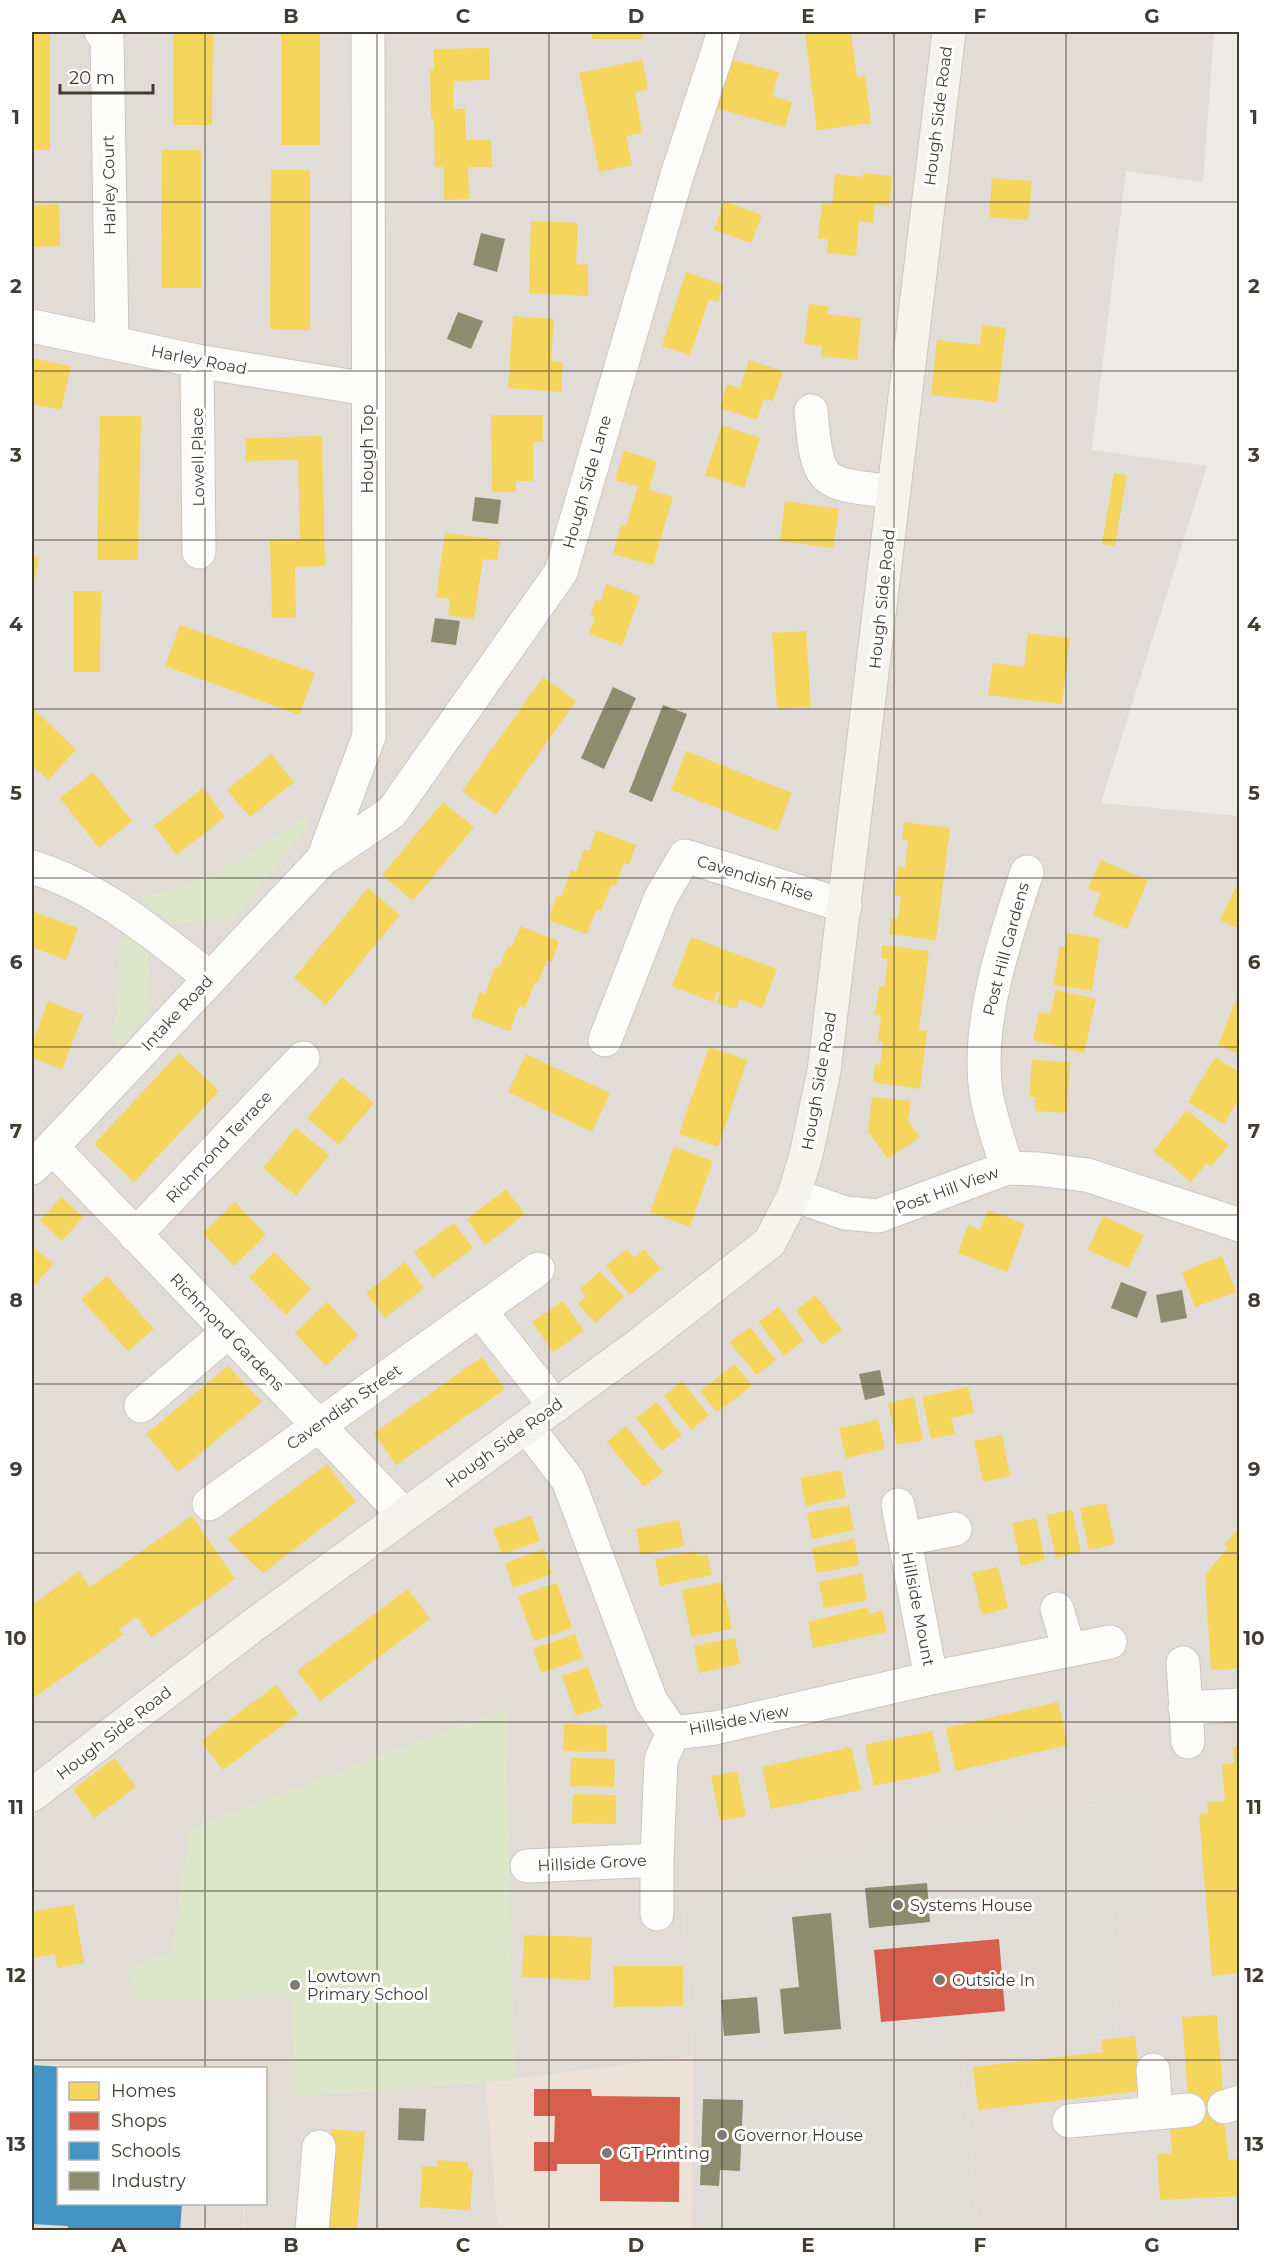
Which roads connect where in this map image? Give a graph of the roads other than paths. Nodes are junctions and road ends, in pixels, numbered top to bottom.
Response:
1 (100, 32) edge
2 (368, 32) edge
3 (724, 32) edge
4 (949, 32) edge
5 (32, 326) edge
6 (112, 342) junction
7 (197, 361) junction
8 (367, 388) junction
9 (811, 411) dead end
10 (893, 492) junction
11 (200, 552) dead end
12 (323, 859) junction
13 (32, 867) edge
14 (1027, 872) dead end
15 (845, 906) junction
16 (210, 978) junction
17 (605, 1040) dead end
18 (303, 1058) dead end
19 (42, 1157) edge
20 (1007, 1168) junction
21 (794, 1195) junction
22 (1239, 1225) edge
23 (135, 1235) junction
24 (538, 1269) dead end
25 (480, 1311) junction
26 (228, 1332) junction
27 (141, 1406) dead end
28 (555, 1406) junction
29 (318, 1426) junction
30 (527, 1427) junction
31 (209, 1504) dead end
32 (898, 1504) dead end
33 (404, 1515) junction
34 (955, 1529) dead end
35 (905, 1539) junction
36 (1058, 1609) dead end
37 (1110, 1642) dead end
38 (1069, 1649) junction
39 (1183, 1663) dead end
40 (931, 1678) junction
41 (1239, 1705) edge
42 (1185, 1708) junction
43 (672, 1733) junction
44 (1188, 1742) dead end
45 (32, 1795) edge
46 (657, 1860) junction
47 (526, 1866) dead end
48 (657, 1914) dead end
49 (1153, 2070) dead end
50 (1189, 2109) dead end
51 (1156, 2112) junction
52 (1069, 2121) dead end
53 (319, 2147) dead end
54 (312, 2230) edge

1 - 6 street, Harley Court
2 - 8 street, Hough Top
3 - 12 street, Hough Side Lane
4 - 10 main road, Hough Side Road
5 - 6 street, Harley Road
6 - 7 street, Harley Road
7 - 8 street, Harley Road
7 - 11 street, Lowell Place
8 - 12 street, Hough Top
9 - 10 street
10 - 15 main road, Hough Side Road
12 - 16 street, Intake Road
13 - 16 street
14 - 20 street, Post Hill Gardens
15 - 17 street, Cavendish Rise
15 - 21 main road, Hough Side Road
16 - 19 street, Intake Road
18 - 23 street, Richmond Terrace
19 - 23 street, Richmond Gardens
20 - 21 street, Post Hill View
20 - 22 street, Post Hill View
21 - 28 main road, Hough Side Road
23 - 26 street, Richmond Gardens
24 - 25 street, Cavendish Street
25 - 28 street
25 - 29 street, Cavendish Street
26 - 27 street
26 - 29 street, Richmond Gardens
28 - 30 main road, Hough Side Road
29 - 31 street, Cavendish Street
29 - 33 street, Richmond Gardens
30 - 33 main road, Hough Side Road
30 - 43 street, Hillside View
32 - 35 street, Hillside Mount
33 - 45 main road, Hough Side Road
34 - 35 street, Hillside Mount
35 - 40 street, Hillside Mount
36 - 38 street
37 - 38 street, Hillside View
38 - 40 street, Hillside View
39 - 42 street
40 - 43 street, Hillside View
41 - 42 street
42 - 44 street
43 - 46 street, Hillside Grove
46 - 47 street, Hillside Grove
46 - 48 street, Hillside Grove
49 - 51 street
50 - 51 street
51 - 52 street
53 - 54 street

